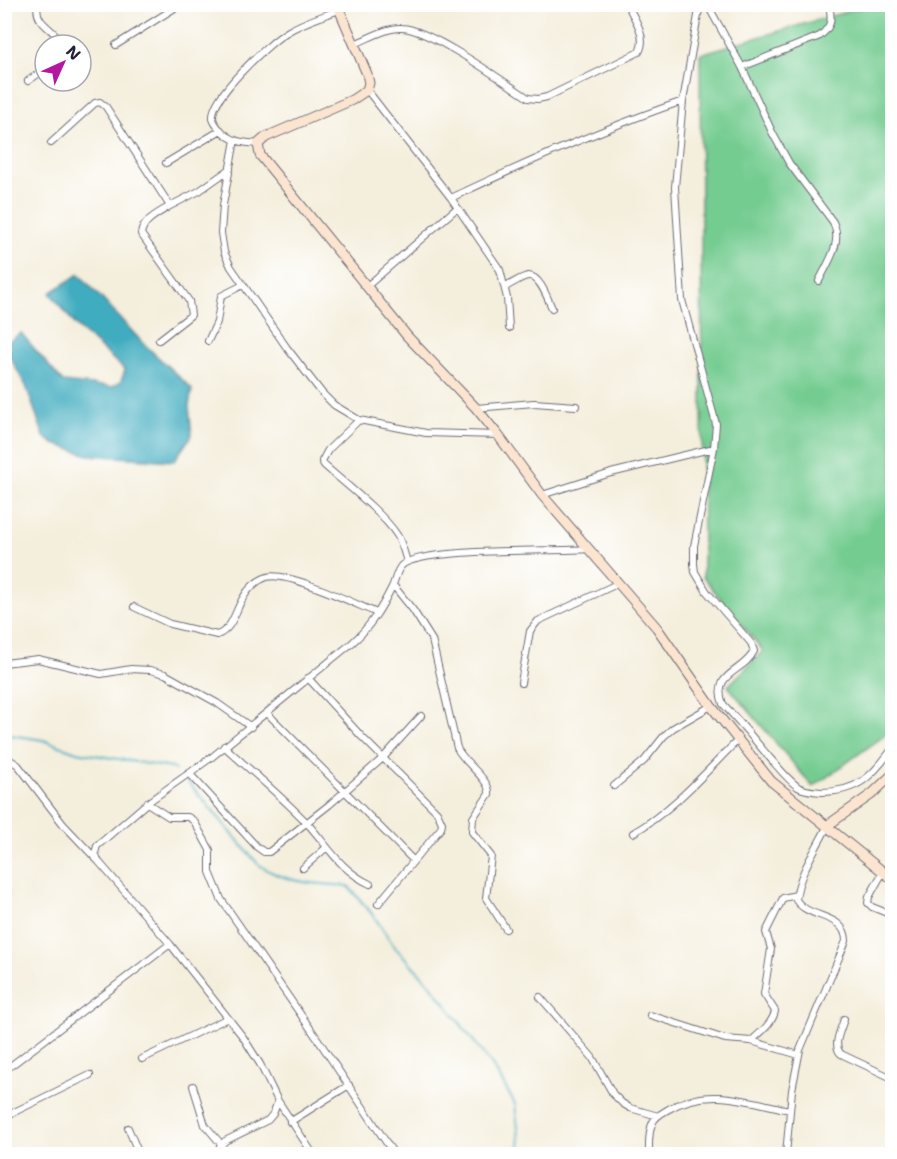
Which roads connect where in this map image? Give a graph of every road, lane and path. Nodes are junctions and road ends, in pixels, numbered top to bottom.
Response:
1 (38, 4) edge
2 (181, 4) edge
3 (627, 4) edge
4 (700, 4) edge
5 (707, 4) edge
6 (829, 4) edge
7 (338, 8) edge
8 (54, 33) edge
9 (354, 44) junction
10 (116, 45) dead end
11 (742, 67) junction
12 (33, 77) edge
13 (28, 81) dead end
14 (367, 90) junction
15 (683, 101) junction
16 (221, 129) junction
17 (235, 140) junction
18 (51, 143) dead end
19 (258, 144) junction
20 (166, 163) dead end
21 (231, 168) junction
22 (451, 198) junction
23 (170, 206) junction
24 (458, 208) junction
25 (819, 281) dead end
26 (243, 285) junction
27 (366, 287) junction
28 (505, 287) junction
29 (552, 308) dead end
30 (509, 328) dead end
31 (159, 340) dead end
32 (208, 341) dead end
33 (576, 406) dead end
34 (476, 408) junction
35 (359, 420) junction
36 (498, 435) junction
37 (714, 448) junction
38 (542, 495) junction
39 (588, 549) junction
40 (407, 562) junction
41 (619, 584) junction
42 (393, 585) junction
43 (134, 607) dead end
44 (377, 613) junction
45 (4, 663) edge
46 (308, 678) junction
47 (521, 683) dead end
48 (711, 706) junction
49 (267, 713) junction
50 (421, 716) dead end
51 (251, 727) junction
52 (738, 740) junction
53 (224, 747) junction
54 (892, 749) edge
55 (383, 758) junction
56 (4, 762) edge
57 (190, 774) junction
58 (892, 775) edge
59 (614, 786) dead end
60 (344, 791) junction
61 (147, 803) junction
62 (307, 823) junction
63 (828, 825) junction
64 (633, 833) dead end
65 (327, 847) junction
66 (413, 860) junction
67 (99, 862) junction
68 (303, 868) dead end
69 (883, 872) junction
70 (892, 879) edge
71 (370, 884) dead end
72 (796, 895) junction
73 (378, 904) dead end
74 (892, 915) edge
75 (506, 929) dead end
76 (170, 944) junction
77 (540, 997) dead end
78 (650, 1015) dead end
79 (228, 1018) junction
80 (844, 1019) dead end
81 (751, 1041) junction
82 (799, 1055) junction
83 (142, 1059) dead end
84 (4, 1071) edge
85 (90, 1076) dead end
86 (892, 1078) edge
87 (349, 1085) junction
88 (193, 1086) dead end
89 (278, 1101) junction
90 (789, 1110) junction
91 (658, 1116) junction
92 (4, 1117) edge
93 (290, 1122) junction
94 (128, 1128) dead end
95 (221, 1144) junction
96 (139, 1155) edge
97 (220, 1155) edge
98 (313, 1155) edge
99 (394, 1155) edge
100 (649, 1155) edge
101 (786, 1155) edge

1 - 8 street
2 - 10 street
3 - 9 street
4 - 15 street
5 - 11 street
6 - 11 street
7 - 9 street
7 - 16 street
9 - 14 street
11 - 25 street
12 - 13 street
14 - 19 street
14 - 22 street
15 - 22 street
15 - 37 street
16 - 17 street
16 - 20 street
17 - 19 street
17 - 21 street
18 - 23 street
19 - 27 street
21 - 23 street
21 - 26 street
22 - 24 street
23 - 31 street
24 - 27 street
24 - 28 street
26 - 32 street
26 - 35 street
27 - 34 street
28 - 29 street
28 - 30 street
33 - 34 street
34 - 36 street
35 - 36 street
35 - 40 street
36 - 38 street
37 - 38 street
37 - 54 street
38 - 39 street
39 - 40 street
39 - 41 street
40 - 42 street
41 - 47 street
41 - 48 street
42 - 44 street
42 - 75 street
43 - 44 street
44 - 46 street
45 - 51 street
46 - 49 street
46 - 55 street
48 - 52 street
48 - 59 street
49 - 51 street
49 - 60 street
50 - 55 street
51 - 53 street
52 - 63 street
52 - 64 street
53 - 57 street
53 - 62 street
55 - 60 street
55 - 66 street
56 - 67 street
57 - 61 street
57 - 62 street
58 - 63 street
60 - 62 street
60 - 66 street
61 - 67 street
61 - 87 street
62 - 65 street
63 - 69 street
63 - 72 street
65 - 68 street
65 - 71 street
66 - 73 street
67 - 76 street
69 - 70 street
69 - 74 street
72 - 81 street
72 - 82 street
76 - 79 street
76 - 84 street
77 - 91 street
78 - 81 street
79 - 83 street
79 - 89 street
80 - 86 street
81 - 82 street
82 - 90 street
85 - 92 street
87 - 93 street
87 - 99 street
88 - 95 street
89 - 93 street
89 - 95 street
90 - 91 street
90 - 101 street
91 - 100 street
93 - 98 street
94 - 96 street
95 - 97 street

